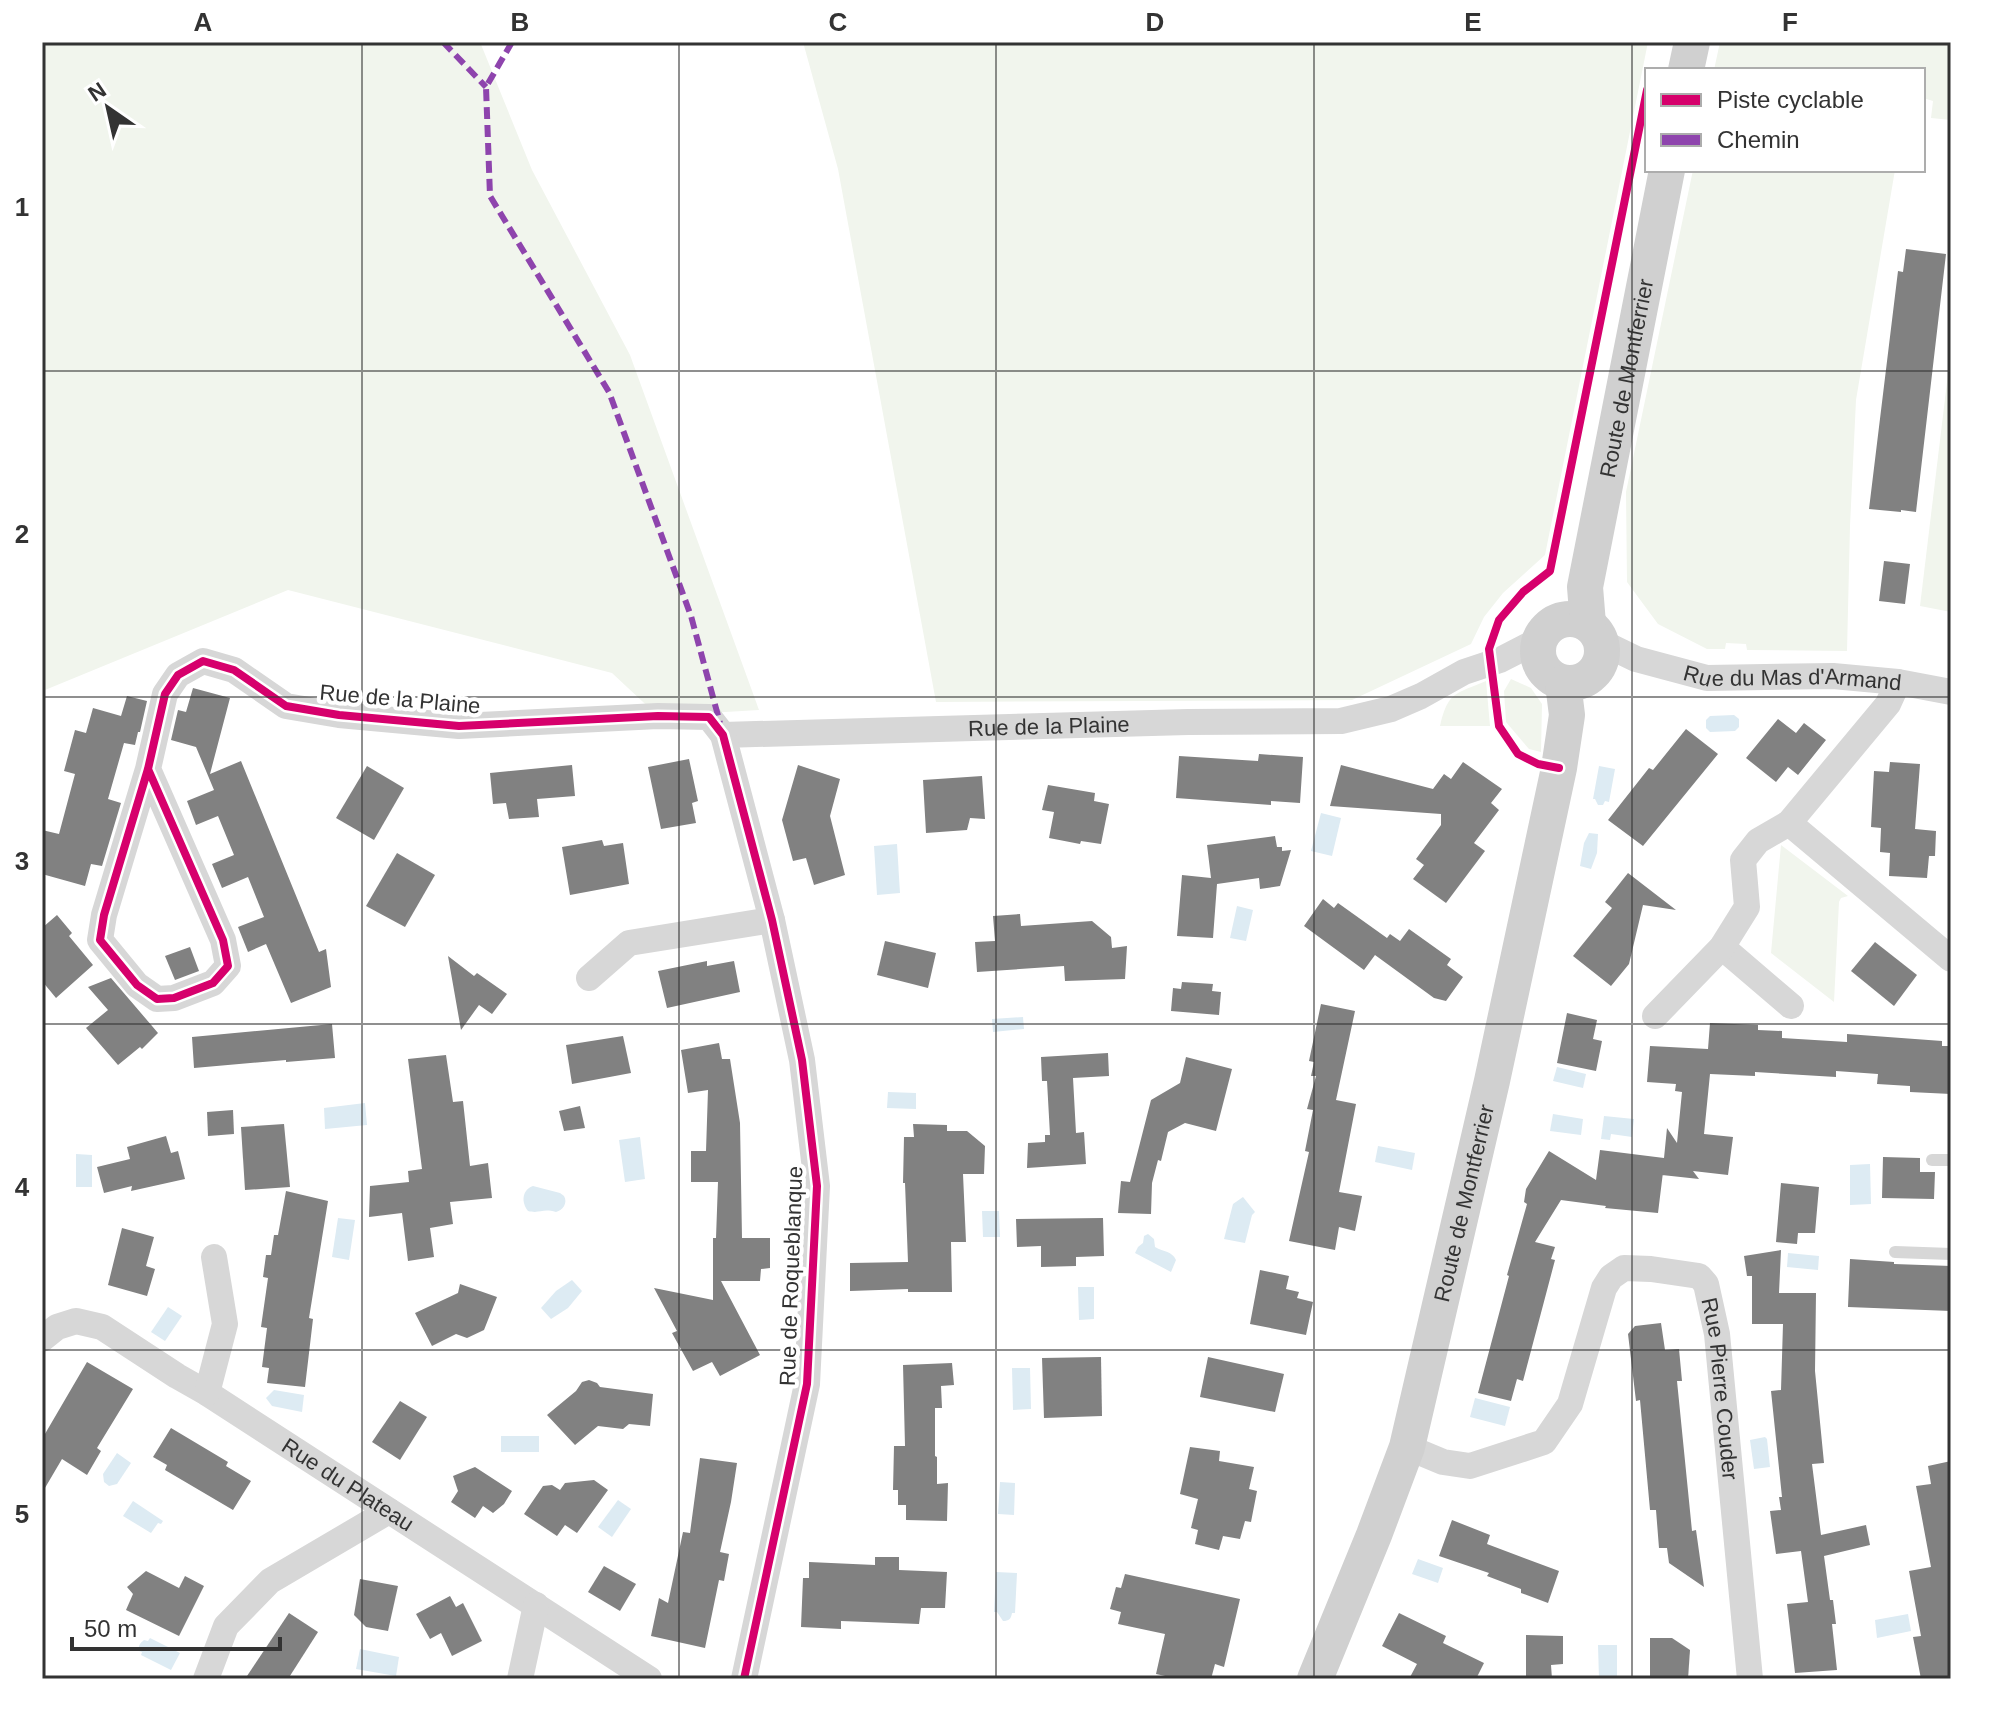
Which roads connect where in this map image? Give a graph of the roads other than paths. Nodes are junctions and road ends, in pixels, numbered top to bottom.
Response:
1 (1692, 42) edge
2 (1686, 68) edge
3 (1667, 172) edge
4 (1572, 659) junction
5 (1898, 682) junction
6 (1951, 692) edge
7 (723, 735) junction
8 (148, 769) junction
9 (1789, 823) junction
10 (772, 920) junction
11 (1722, 947) junction
12 (1951, 959) edge
13 (589, 978) dead end
14 (1791, 1006) dead end
15 (1655, 1016) dead end
16 (1932, 1160) dead end
17 (1951, 1160) edge
18 (1895, 1252) dead end
19 (1951, 1254) edge
20 (214, 1257) dead end
21 (42, 1339) edge
22 (207, 1393) junction
23 (1407, 1447) junction
24 (389, 1511) junction
25 (536, 1605) junction
26 (206, 1679) edge
27 (520, 1679) edge
28 (649, 1679) edge
29 (744, 1679) edge
30 (1315, 1679) edge
31 (1750, 1679) edge

1 - 2 street
3 - 4 street, Route de Montferrier
4 - 5 street, Rue du Mas d'Armand
4 - 7 street, Rue de la Plaine
4 - 23 street, Route de Montferrier
5 - 6 street, Rue du Mas d'Armand
5 - 9 street
7 - 8 street, Rue de la Plaine
7 - 10 street, Rue de Roqueblanque
8 - 8 street
9 - 11 street
9 - 12 street
10 - 13 street
10 - 29 street, Rue de Roqueblanque
11 - 14 street
11 - 15 street
16 - 17 lane
18 - 19 lane
20 - 22 street
21 - 22 street, Rue du Plateau
22 - 24 street, Rue du Plateau
23 - 30 street, Route de Montferrier
23 - 31 street, Rue Pierre Couder
24 - 25 street, Rue du Plateau
24 - 26 street
25 - 27 street
25 - 28 street, Rue du Plateau

